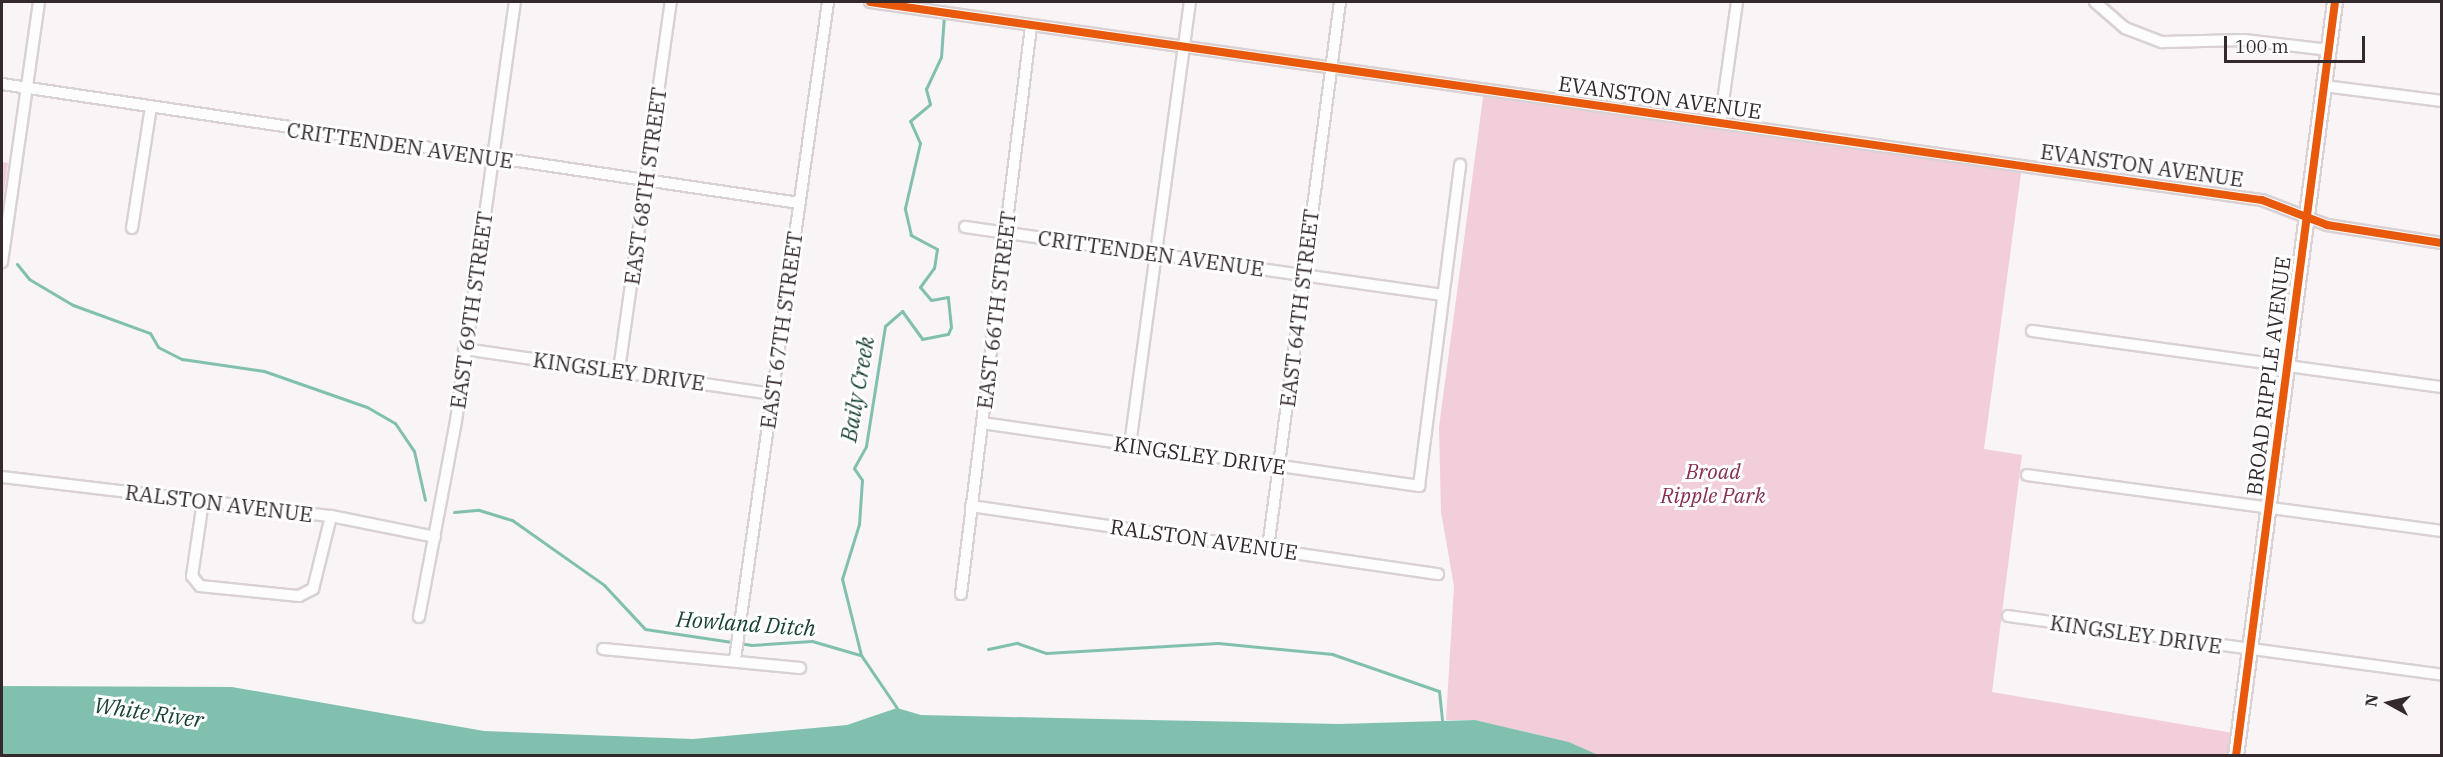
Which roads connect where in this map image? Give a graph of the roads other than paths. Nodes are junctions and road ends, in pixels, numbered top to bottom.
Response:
1 (39, 2) edge
2 (515, 2) edge
3 (671, 2) edge
4 (828, 2) edge
5 (870, 2) edge
6 (1190, 2) edge
7 (1340, 2) edge
8 (1737, 2) edge
9 (2095, 2) edge
10 (2335, 2) edge
11 (1031, 26) junction
12 (1184, 46) junction
13 (2329, 50) junction
14 (1330, 68) junction
15 (2, 84) edge
16 (2324, 86) junction
17 (26, 88) junction
18 (2442, 101) edge
19 (151, 107) junction
20 (1720, 123) junction
21 (492, 158) junction
22 (1461, 165) dead end
23 (645, 181) junction
24 (799, 203) junction
25 (2307, 218) junction
26 (965, 227) dead end
27 (132, 228) dead end
28 (1007, 233) junction
29 (2442, 243) edge
30 (1156, 254) junction
31 (2, 262) edge
32 (1303, 275) junction
33 (1443, 295) junction
34 (2032, 331) dead end
35 (464, 349) junction
36 (2288, 366) junction
37 (619, 370) junction
38 (2442, 387) edge
39 (773, 394) junction
40 (982, 423) junction
41 (1130, 445) junction
42 (1278, 466) junction
43 (2027, 475) dead end
44 (2, 477) edge
45 (203, 501) junction
46 (971, 506) junction
47 (2269, 508) junction
48 (331, 516) junction
49 (2442, 531) edge
50 (435, 537) junction
51 (1268, 548) junction
52 (1438, 574) dead end
53 (961, 594) dead end
54 (2008, 616) dead end
55 (419, 617) dead end
56 (603, 649) dead end
57 (2250, 650) junction
58 (735, 659) junction
59 (800, 668) dead end
60 (2442, 675) edge
61 (2236, 756) edge

1 - 17 street
2 - 21 street, EAST 69TH STREET
3 - 23 street, EAST 68TH STREET
4 - 24 street, EAST 67TH STREET
5 - 11 street, EVANSTON AVENUE
6 - 12 street
7 - 14 street, EAST 64TH STREET
8 - 20 street
9 - 13 street
10 - 13 street, BROAD RIPPLE AVENUE
11 - 12 street, EVANSTON AVENUE
11 - 28 street, EAST 66TH STREET
12 - 14 street, EVANSTON AVENUE
12 - 30 street
13 - 16 street, BROAD RIPPLE AVENUE
14 - 20 street, EVANSTON AVENUE
14 - 32 street, EAST 64TH STREET
15 - 17 street, CRITTENDEN AVENUE
16 - 18 street
16 - 25 street, BROAD RIPPLE AVENUE
17 - 19 street, CRITTENDEN AVENUE
17 - 31 street
19 - 21 street, CRITTENDEN AVENUE
19 - 27 street
20 - 25 street, EVANSTON AVENUE
21 - 23 street, CRITTENDEN AVENUE
21 - 35 street, EAST 69TH STREET
22 - 33 street
23 - 24 street, CRITTENDEN AVENUE
23 - 37 street, EAST 68TH STREET
24 - 39 street, EAST 67TH STREET
25 - 29 street, EVANSTON AVENUE
25 - 36 street, BROAD RIPPLE AVENUE
26 - 28 street, CRITTENDEN AVENUE
28 - 30 street, CRITTENDEN AVENUE
28 - 40 street, EAST 66TH STREET
30 - 32 street, CRITTENDEN AVENUE
30 - 41 street
32 - 33 street, CRITTENDEN AVENUE
32 - 42 street, EAST 64TH STREET
33 - 42 street, KINGSLEY DRIVE
34 - 36 street
35 - 37 street, KINGSLEY DRIVE
35 - 50 street, EAST 69TH STREET
36 - 38 street
36 - 47 street, BROAD RIPPLE AVENUE
37 - 39 street, KINGSLEY DRIVE
39 - 58 street, EAST 67TH STREET
40 - 41 street, KINGSLEY DRIVE
40 - 46 street, EAST 66TH STREET
41 - 42 street, KINGSLEY DRIVE
42 - 51 street, EAST 64TH STREET
43 - 47 street
44 - 45 street, RALSTON AVENUE
45 - 48 street, RALSTON AVENUE
45 - 48 street
46 - 51 street, RALSTON AVENUE
46 - 53 street, EAST 66TH STREET
47 - 49 street
47 - 57 street, BROAD RIPPLE AVENUE
48 - 50 street, RALSTON AVENUE
50 - 55 street, EAST 69TH STREET
51 - 52 street, RALSTON AVENUE
54 - 57 street, KINGSLEY DRIVE
56 - 58 street
57 - 60 street, KINGSLEY DRIVE
57 - 61 street, BROAD RIPPLE AVENUE
58 - 59 street

